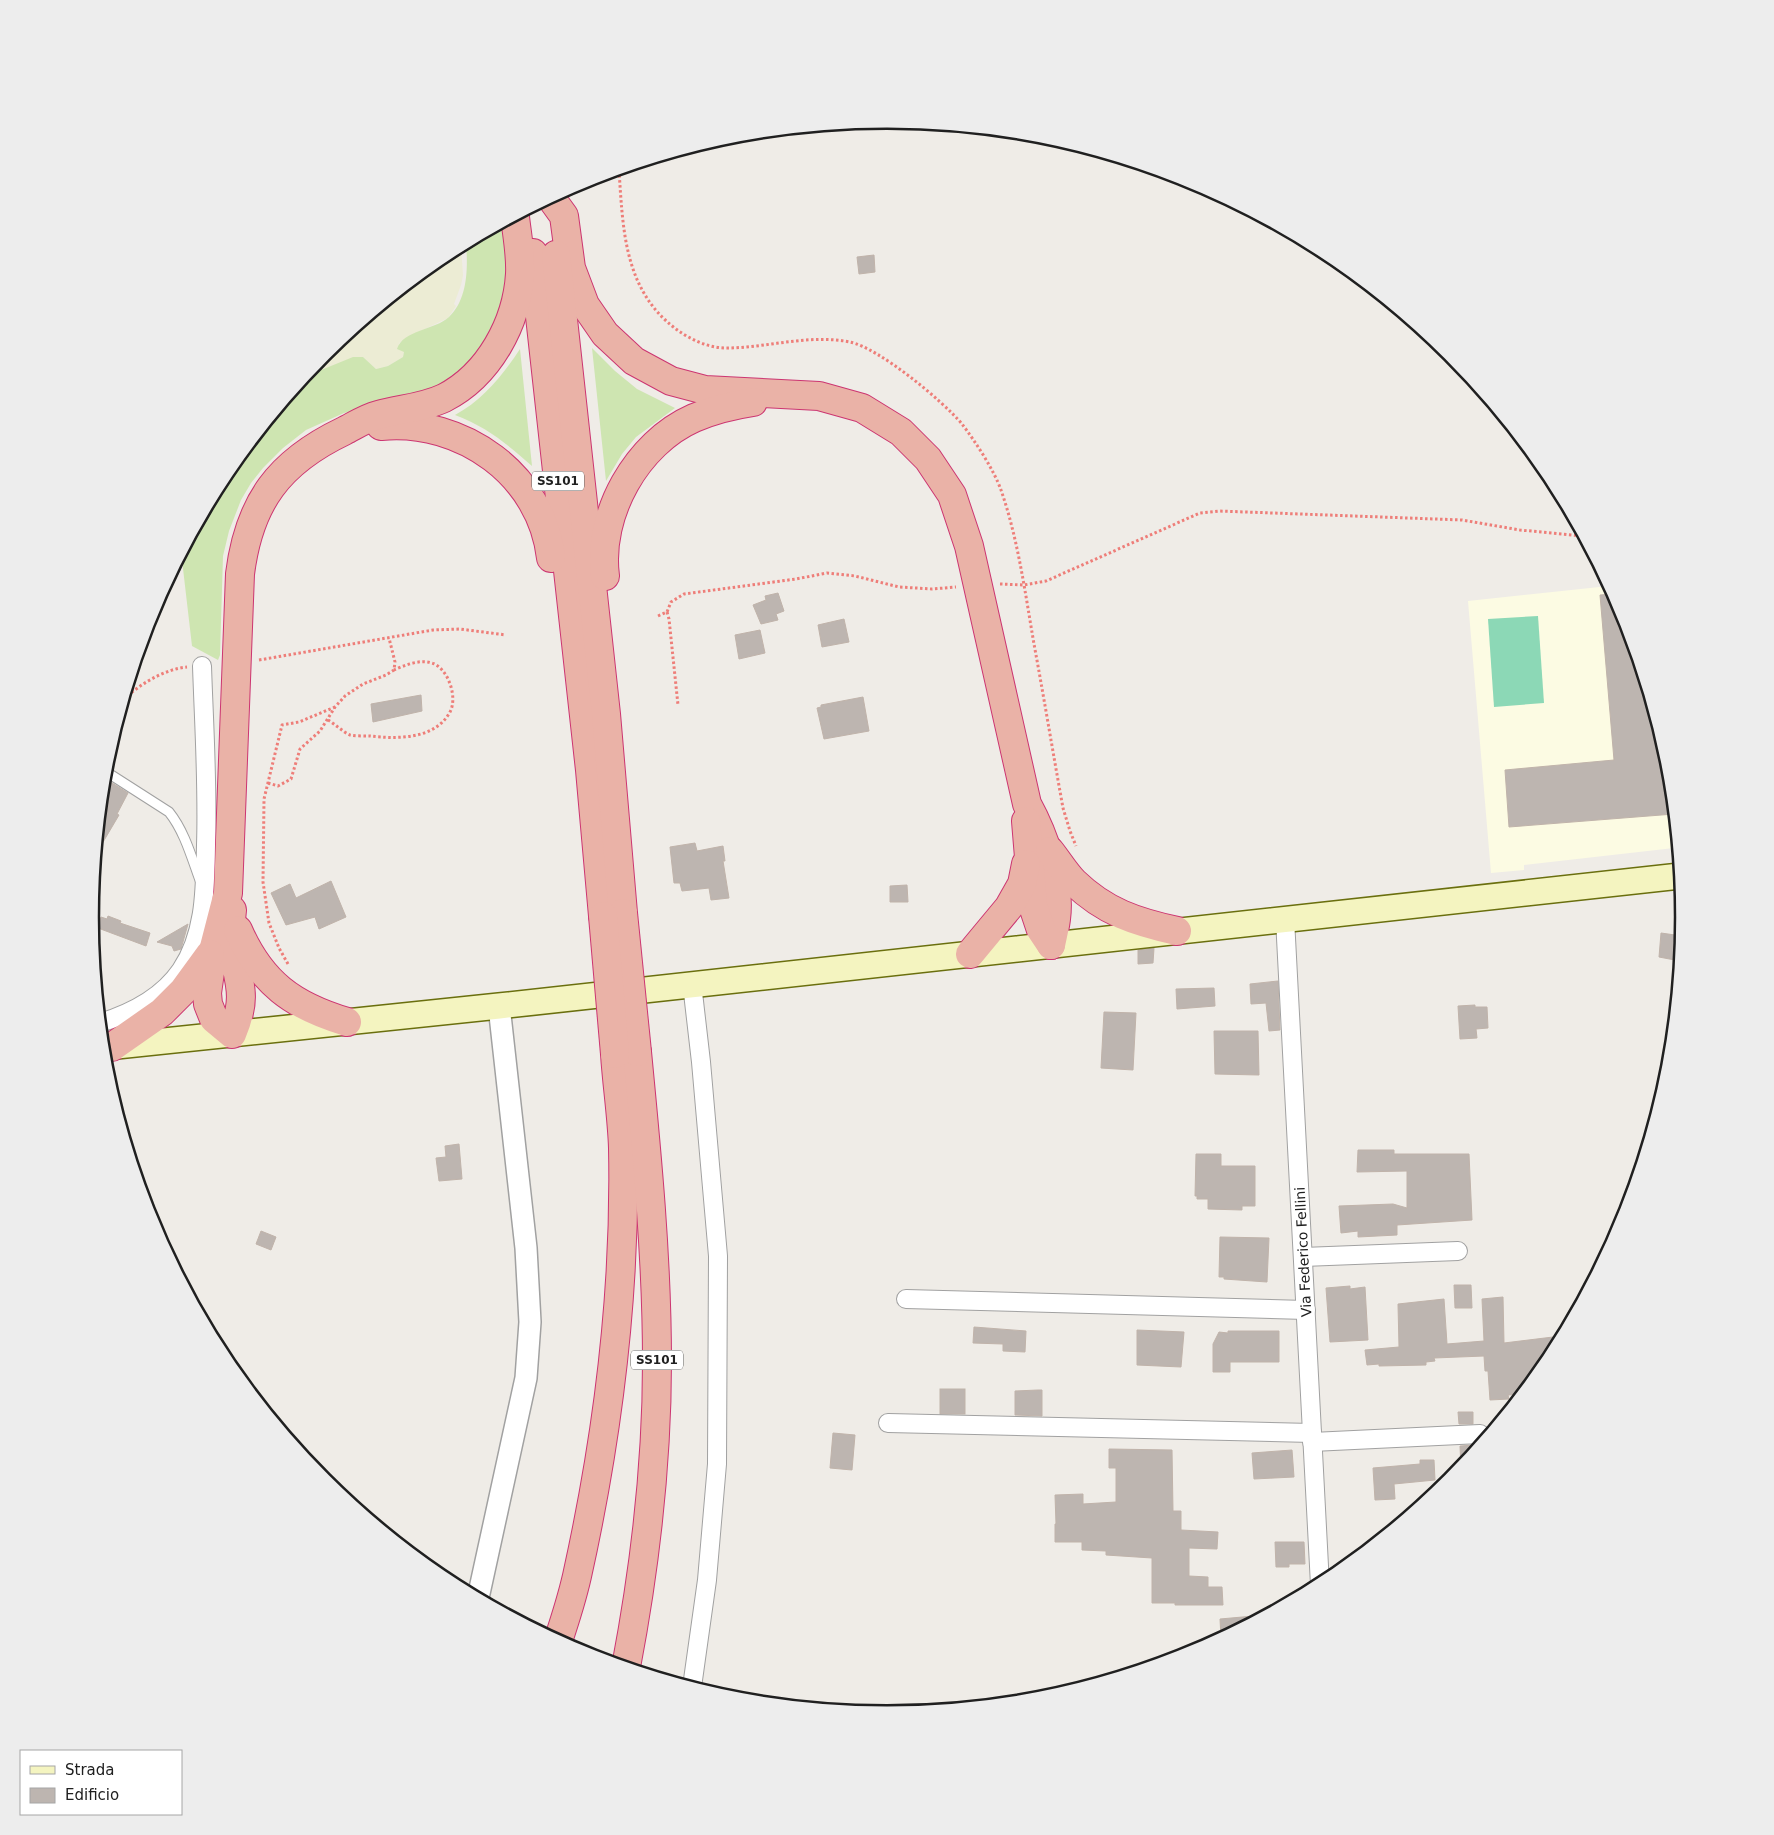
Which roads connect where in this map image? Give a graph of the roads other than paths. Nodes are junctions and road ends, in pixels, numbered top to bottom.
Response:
1 (554, 203) edge
2 (551, 205) edge
3 (530, 215) edge
4 (516, 223) edge
5 (788, 394) junction
6 (341, 432) junction
7 (202, 666) road end
8 (606, 714) junction
9 (588, 753) junction
10 (112, 776) edge
11 (1036, 850) junction
12 (1674, 877) edge
13 (222, 899) junction
14 (613, 915) junction
15 (1285, 919) junction
16 (1177, 931) junction
17 (1051, 945) junction
18 (213, 951) junction
19 (970, 954) junction
20 (692, 984) junction
21 (499, 1006) junction
22 (105, 1021) edge
23 (347, 1022) junction
24 (232, 1034) junction
25 (109, 1045) edge
26 (110, 1047) edge
27 (626, 1053) junction
28 (1458, 1250) dead end
29 (1303, 1257) junction
30 (906, 1299) dead end
31 (1306, 1310) junction
32 (888, 1423) dead end
33 (1480, 1434) dead end
34 (1312, 1438) junction
35 (1319, 1576) edge
36 (479, 1592) edge
37 (560, 1634) edge
38 (627, 1661) edge
39 (693, 1681) edge

1 - 5 highway
2 - 8 highway, SS101
3 - 9 highway, SS101
4 - 6 highway
5 - 8 highway
5 - 11 highway
6 - 9 highway
6 - 13 highway
7 - 13 street
8 - 14 highway, SS101
9 - 14 highway, SS101
10 - 13 lane
11 - 16 highway
11 - 17 highway
11 - 19 highway
12 - 15 main road
13 - 18 highway
13 - 22 street
13 - 23 highway
13 - 24 highway
14 - 27 highway, SS101, bridge
15 - 16 main road
15 - 29 street, Via Federico Fellini
16 - 17 main road
17 - 19 main road
18 - 24 highway
18 - 25 highway
19 - 20 main road
20 - 21 main road
20 - 39 street
21 - 23 main road
21 - 36 street
23 - 24 main road
24 - 26 main road
27 - 37 highway, SS101
27 - 38 highway, SS101
28 - 29 street
29 - 31 street, Via Federico Fellini
30 - 31 street
31 - 34 street, Via Federico Fellini
32 - 34 street
33 - 34 street
34 - 35 street, Via Federico Fellini

